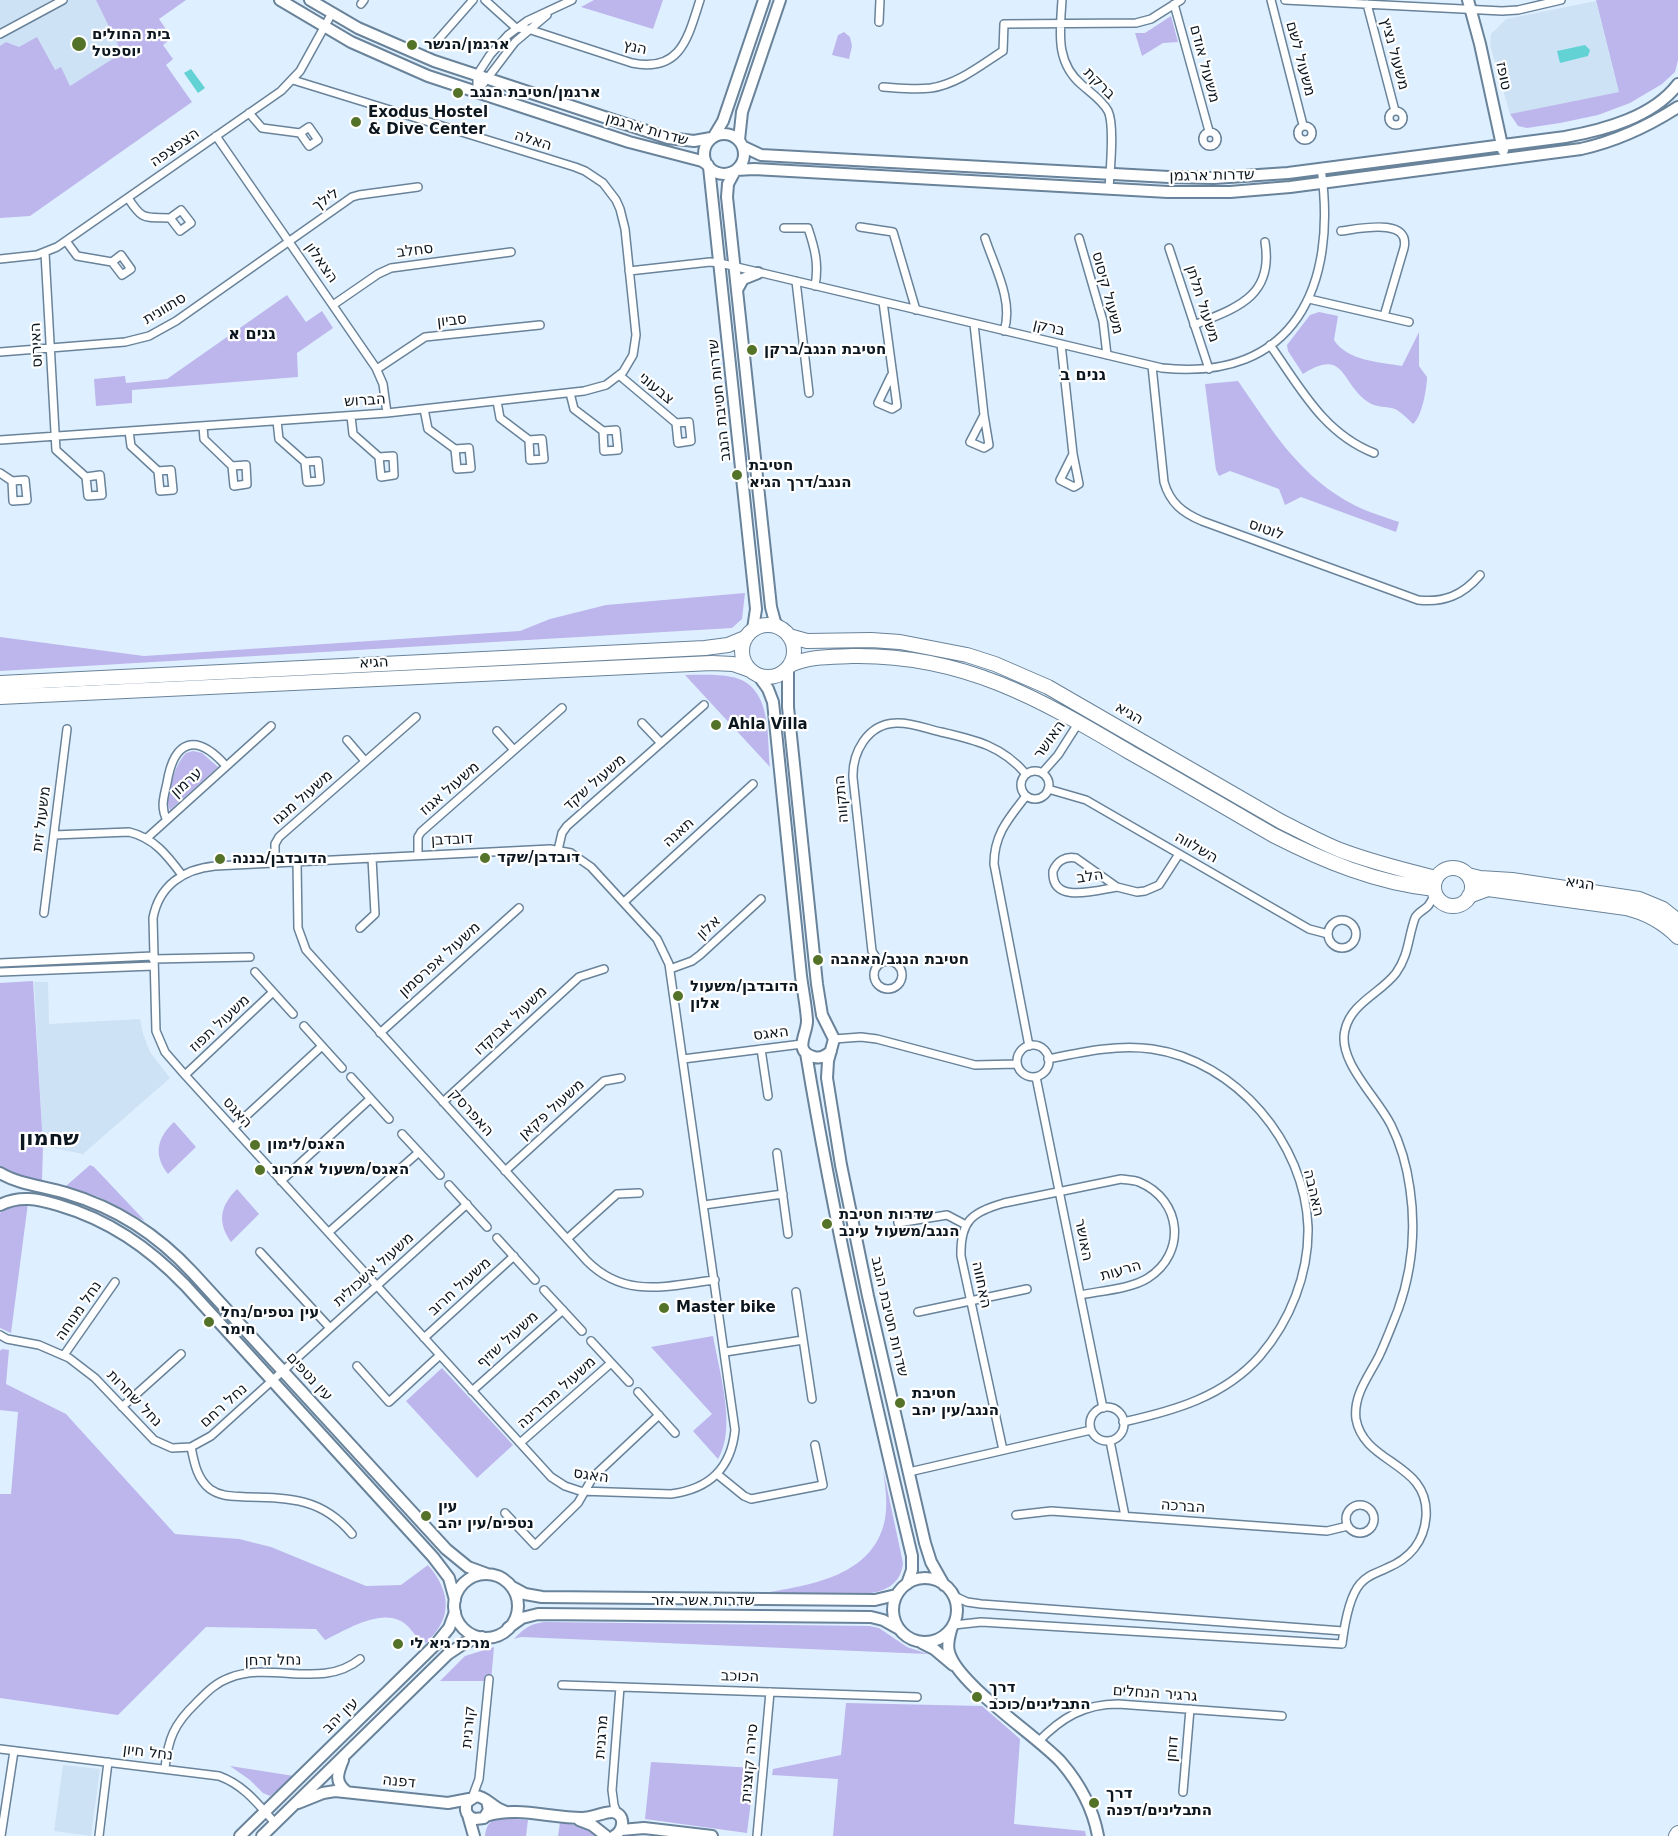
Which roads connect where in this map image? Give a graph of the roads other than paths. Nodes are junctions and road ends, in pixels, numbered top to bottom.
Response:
1 (63, 0) edge
2 (280, 0) edge
3 (310, 0) edge
4 (473, 0) edge
5 (485, 0) edge
6 (572, 0) edge
7 (700, 0) edge
8 (764, 0) edge
9 (780, 0) edge
10 (880, 0) edge
11 (1062, 0) edge
12 (1161, 0) edge
13 (1271, 0) edge
14 (1286, 0) edge
15 (1561, 0) edge
16 (1178, 2) edge
17 (1367, 4) junction
18 (1470, 5) edge
19 (1166, 9) junction
20 (553, 10) junction
21 (332, 13) junction
22 (879, 22) dead end
23 (1061, 22) junction
24 (324, 28) junction
25 (516, 28) junction
26 (529, 30) junction
27 (0, 34) edge
28 (437, 41) dead end
29 (482, 77) junction
30 (293, 80) junction
31 (1678, 84) edge
32 (883, 87) dead end
33 (477, 92) junction
34 (1678, 107) edge
35 (1395, 111) dead end
36 (249, 113) junction
37 (1303, 125) dead end
38 (1209, 131) dead end
39 (300, 133) dead end
40 (216, 136) junction
41 (713, 137) junction
42 (742, 144) junction
43 (1502, 145) junction
44 (1505, 159) junction
45 (708, 166) junction
46 (1321, 168) junction
47 (735, 171) junction
48 (1110, 174) junction
49 (1323, 183) junction
50 (418, 187) dead end
51 (1109, 189) junction
52 (128, 198) junction
53 (170, 218) dead end
54 (860, 227) dead end
55 (784, 228) dead end
56 (1341, 231) dead end
57 (985, 237) dead end
58 (1079, 238) dead end
59 (66, 241) junction
60 (289, 242) junction
61 (1265, 242) dead end
62 (1169, 248) dead end
63 (511, 252) dead end
64 (45, 253) junction
65 (0, 259) edge
66 (112, 262) dead end
67 (720, 263) junction
68 (735, 267) junction
69 (629, 271) junction
70 (758, 273) junction
71 (796, 281) junction
72 (815, 286) junction
73 (738, 288) junction
74 (1309, 299) junction
75 (883, 302) junction
76 (333, 305) junction
77 (916, 310) junction
78 (1383, 316) junction
79 (1409, 322) dead end
80 (974, 324) junction
81 (540, 325) dead end
82 (1194, 325) junction
83 (1005, 331) junction
84 (1061, 344) junction
85 (1270, 345) junction
86 (50, 348) junction
87 (0, 352) edge
88 (1107, 355) junction
89 (1152, 366) junction
90 (377, 369) junction
91 (1209, 369) junction
92 (619, 375) junction
93 (891, 376) dead end
94 (570, 393) junction
95 (809, 393) dead end
96 (497, 401) junction
97 (424, 409) junction
98 (387, 413) junction
99 (984, 415) dead end
100 (351, 416) junction
101 (277, 421) junction
102 (676, 423) dead end
103 (203, 426) junction
104 (129, 431) junction
105 (603, 431) dead end
106 (55, 436) junction
107 (0, 440) edge
108 (529, 440) dead end
109 (455, 449) dead end
110 (1374, 453) dead end
111 (1073, 454) dead end
112 (379, 457) dead end
113 (305, 462) dead end
114 (232, 466) dead end
115 (158, 471) dead end
116 (0, 472) edge
117 (86, 477) dead end
118 (12, 482) dead end
119 (1480, 575) dead end
120 (785, 632) junction
121 (749, 634) junction
122 (789, 666) junction
123 (754, 673) junction
124 (0, 682) edge
125 (0, 699) edge
126 (704, 705) dead end
127 (562, 708) dead end
128 (416, 717) dead end
129 (1079, 722) junction
130 (642, 723) dead end
131 (271, 726) dead end
132 (67, 729) dead end
133 (497, 731) dead end
134 (347, 740) dead end
135 (660, 743) junction
136 (514, 750) junction
137 (365, 761) junction
138 (226, 766) junction
139 (1042, 773) junction
140 (1026, 774) junction
141 (753, 784) dead end
142 (1048, 789) junction
143 (1026, 796) junction
144 (167, 820) junction
145 (54, 835) junction
146 (147, 838) junction
147 (558, 850) junction
148 (1179, 854) junction
149 (418, 855) junction
150 (372, 858) junction
151 (297, 862) junction
152 (275, 863) junction
153 (1468, 874) junction
154 (182, 875) junction
155 (1117, 887) junction
156 (1435, 887) junction
157 (1469, 896) junction
158 (761, 899) dead end
159 (624, 902) junction
160 (519, 908) dead end
161 (44, 913) dead end
162 (1678, 921) edge
163 (360, 928) dead end
164 (1328, 934) junction
165 (1678, 937) edge
166 (250, 957) dead end
167 (153, 960) junction
168 (0, 963) edge
169 (880, 964) junction
170 (604, 969) dead end
171 (670, 969) junction
172 (0, 972) edge
173 (255, 972) dead end
174 (273, 992) junction
175 (293, 1014) dead end
176 (304, 1026) dead end
177 (805, 1032) junction
178 (380, 1033) junction
179 (832, 1035) junction
180 (322, 1046) junction
181 (1029, 1046) junction
182 (804, 1048) junction
183 (761, 1049) junction
184 (831, 1051) junction
185 (683, 1059) junction
186 (1048, 1059) junction
187 (1017, 1064) junction
188 (342, 1068) dead end
189 (184, 1075) junction
190 (351, 1077) dead end
191 (1036, 1077) junction
192 (621, 1078) dead end
193 (768, 1096) dead end
194 (370, 1099) junction
195 (443, 1102) junction
196 (389, 1119) dead end
197 (233, 1128) junction
198 (402, 1134) dead end
199 (419, 1152) junction
200 (777, 1153) dead end
201 (505, 1171) junction
202 (0, 1173) edge
203 (440, 1175) dead end
204 (280, 1180) junction
205 (449, 1185) dead end
206 (1059, 1192) junction
207 (639, 1193) dead end
208 (783, 1194) junction
209 (467, 1204) junction
210 (0, 1205) edge
211 (704, 1205) junction
212 (898, 1223) dead end
213 (966, 1225) junction
214 (487, 1227) dead end
215 (329, 1232) junction
216 (788, 1234) dead end
217 (497, 1238) dead end
218 (567, 1239) junction
219 (260, 1252) dead end
220 (514, 1256) junction
221 (535, 1280) dead end
222 (714, 1280) junction
223 (116, 1282) dead end
224 (376, 1286) junction
225 (1027, 1289) dead end
226 (544, 1290) dead end
227 (796, 1292) dead end
228 (1080, 1295) junction
229 (971, 1301) junction
230 (563, 1310) junction
231 (918, 1312) dead end
232 (330, 1328) junction
233 (582, 1331) dead end
234 (2, 1338) edge
235 (424, 1338) junction
236 (803, 1340) junction
237 (591, 1341) dead end
238 (725, 1352) junction
239 (181, 1354) dead end
240 (64, 1355) junction
241 (440, 1355) junction
242 (611, 1362) junction
243 (357, 1366) dead end
244 (283, 1371) junction
245 (272, 1380) junction
246 (629, 1382) dead end
247 (472, 1391) junction
248 (638, 1392) dead end
249 (812, 1399) dead end
250 (122, 1407) junction
251 (1103, 1408) junction
252 (659, 1415) junction
253 (1123, 1422) junction
254 (1091, 1430) junction
255 (675, 1433) dead end
256 (1110, 1441) junction
257 (520, 1443) junction
258 (815, 1445) dead end
259 (191, 1447) junction
260 (1003, 1450) junction
261 (909, 1472) junction
262 (717, 1474) junction
263 (585, 1492) junction
264 (505, 1513) dead end
265 (1016, 1515) dead end
266 (1125, 1516) junction
267 (1348, 1526) junction
268 (352, 1534) dead end
269 (487, 1574) junction
270 (907, 1584) junction
271 (944, 1584) junction
272 (512, 1587) junction
273 (896, 1596) junction
274 (954, 1596) junction
275 (455, 1606) junction
276 (508, 1628) junction
277 (952, 1628) junction
278 (898, 1629) junction
279 (1343, 1631) junction
280 (483, 1637) junction
281 (919, 1642) junction
282 (360, 1659) dead end
283 (962, 1673) junction
284 (489, 1679) dead end
285 (562, 1685) dead end
286 (620, 1687) junction
287 (770, 1692) junction
288 (916, 1697) dead end
289 (1190, 1709) junction
290 (1281, 1716) dead end
291 (1038, 1742) junction
292 (0, 1749) edge
293 (14, 1751) junction
294 (347, 1753) junction
295 (108, 1762) junction
296 (165, 1768) junction
297 (479, 1779) junction
298 (612, 1790) junction
299 (346, 1791) junction
300 (1183, 1792) dead end
301 (470, 1799) junction
302 (486, 1800) junction
303 (448, 1803) junction
304 (292, 1806) junction
305 (265, 1812) junction
306 (507, 1812) junction
307 (467, 1814) junction
308 (602, 1815) junction
309 (619, 1816) junction
310 (485, 1817) junction
311 (570, 1818) junction
312 (275, 1823) junction
313 (644, 1828) junction
314 (610, 1834) edge
315 (1, 1836) edge
316 (99, 1836) edge
317 (240, 1836) edge
318 (261, 1836) edge
319 (475, 1836) edge
320 (711, 1836) edge
321 (757, 1836) edge
322 (1098, 1836) edge

1 - 27 street
2 - 24 street, שדרות ארגמן
3 - 21 street, שדרות ארגמן
4 - 28 street
5 - 25 street
6 - 20 street
7 - 26 street, הנץ
8 - 41 street
9 - 42 street
10 - 22 street
11 - 23 street, ברקת
12 - 19 street
13 - 37 street, משעול לשם
14 - 17 street
15 - 18 street
16 - 19 street
16 - 38 street, משעול אודם
17 - 18 street
17 - 35 street, משעול נציץ
18 - 43 street, טופז
19 - 23 street
20 - 25 street
20 - 26 street
21 - 24 street, הצפצפה
21 - 29 street, שדרות ארגמן
23 - 32 street
23 - 48 street, ברקת
24 - 30 street, הצפצפה
24 - 33 street, שדרות ארגמן
25 - 26 street, הנץ
25 - 29 street
26 - 29 street
29 - 33 street
29 - 41 street, שדרות ארגמן
30 - 36 street, הצפצפה
30 - 69 street, האלה
31 - 43 street, שדרות ארגמן
33 - 45 street, שדרות ארגמן
34 - 44 street, שדרות ארגמן
36 - 39 street
36 - 40 street, הצפצפה
40 - 52 street, הצפצפה
40 - 60 street, הצאלון
41 - 42 street
41 - 45 street
42 - 47 street
42 - 48 street, שדרות ארגמן
43 - 44 street, טופז
43 - 46 street, שדרות ארגמן
44 - 49 street, שדרות ארגמן
45 - 47 street
45 - 67 street, שדרות חטיבת הנגב
46 - 48 street, שדרות ארגמן
46 - 49 street, ברקן
47 - 51 street, שדרות ארגמן
47 - 68 street, שדרות חטיבת הנגב
48 - 51 street, ברקת
49 - 51 street, שדרות ארגמן
49 - 74 street, ברקן
50 - 60 street, לילך
52 - 53 street
52 - 59 street, הצפצפה
54 - 77 street
55 - 72 street
56 - 78 street
57 - 83 street
58 - 88 street, משעול קיסוס
59 - 64 street, הצפצפה
59 - 66 street
60 - 76 street, הצאלון
60 - 86 street, סתוונית
61 - 82 street
62 - 82 street, משעול תלתן
63 - 76 street, סחלב
64 - 65 street, הצפצפה
64 - 86 street, האירוס
67 - 68 street, ברקן
67 - 69 street, ברקן
67 - 121 street, שדרות חטיבת הנגב
68 - 70 street, ברקן
68 - 73 street, שדרות חטיבת הנגב
69 - 92 street
70 - 71 street, ברקן
70 - 73 street
71 - 72 street, ברקן
71 - 95 street
72 - 75 street, ברקן
73 - 120 street, שדרות חטיבת הנגב
74 - 78 street
74 - 85 street, ברקן
75 - 77 street, ברקן
75 - 93 street
76 - 90 street, הצאלון
77 - 80 street, ברקן
78 - 79 street
80 - 83 street, ברקן
80 - 99 street
81 - 90 street, סביון
82 - 91 street, משעול תלתן
83 - 84 street, ברקן
84 - 88 street, ברקן
84 - 111 street
85 - 91 street, ברקן
85 - 110 street
86 - 87 street, סתוונית
86 - 106 street, האירוס
88 - 89 street, ברקן
89 - 91 street, ברקן
89 - 119 street, לוטוס
90 - 98 street, הצאלון
92 - 94 street, הברוש
92 - 102 street, צבעוני
94 - 96 street, הברוש
94 - 105 street
96 - 97 street, הברוש
96 - 108 street
97 - 98 street, הברוש
97 - 109 street
98 - 100 street, הברוש
100 - 101 street, הברוש
100 - 112 street
101 - 103 street, הברוש
101 - 113 street
103 - 104 street, הברוש
103 - 114 street
104 - 106 street, הברוש
104 - 115 street
106 - 107 street, הברוש
106 - 117 street
116 - 118 street
120 - 121 highway
120 - 122 highway
120 - 156 highway, הגיא
121 - 123 highway
121 - 124 highway, הגיא
122 - 123 highway
122 - 129 highway
122 - 179 street
123 - 125 highway, הגיא
123 - 177 street
126 - 135 street, משעול שקד
127 - 136 street, משעול אגוז
128 - 137 street, משעול מנגו
129 - 139 street, האושר
129 - 156 highway
130 - 135 street
131 - 138 street, ערמון
132 - 145 street, משעול זית
133 - 136 street
134 - 137 street
135 - 147 street, משעול שקד
136 - 149 street, משעול אגוז
137 - 152 street, משעול מנגו
138 - 144 street, ערמון
138 - 144 street, ערמון
139 - 140 street
139 - 142 street
140 - 143 street
140 - 169 street, התקווה
141 - 159 street, תאנה
142 - 143 street
142 - 148 street, השלווה
143 - 181 street
144 - 146 street, ערמון
145 - 146 street
145 - 161 street, משעול זית
146 - 154 street
147 - 149 street, דובדבן
147 - 159 street, דובדבן
148 - 155 street, הלב
148 - 164 street, השלווה
149 - 150 street, דובדבן
150 - 151 street, דובדבן
150 - 163 street
151 - 152 street, דובדבן
151 - 178 street, האפרסק
152 - 154 street, דובדבן
153 - 156 highway
153 - 157 highway
153 - 162 highway, הגיא
154 - 167 street, דובדבן
155 - 155 street, הלב
156 - 157 highway
156 - 279 street
157 - 165 highway, הגיא
158 - 171 street, אלון
159 - 171 street, דובדבן
160 - 178 street, משעול אפרסמון
164 - 164 street
166 - 167 street
167 - 168 street
167 - 172 street
167 - 189 street, האגס
169 - 169 street
170 - 195 street, משעול אבוקדו
171 - 185 street, דובדבן
173 - 174 street
174 - 175 street
174 - 189 street, משעול תפוז
176 - 180 street
177 - 179 street
177 - 182 street
178 - 195 street, האפרסק
179 - 184 street
179 - 187 street
180 - 188 street
180 - 197 street
181 - 186 street
181 - 187 street
182 - 183 street, האגס
182 - 184 street
182 - 270 street, שדרות חטיבת הנגב
183 - 185 street, האגס
183 - 193 street
184 - 261 street, שדרות חטיבת הנגב
185 - 211 street
186 - 191 street
186 - 253 street, האהבה
187 - 191 street
189 - 197 street, האגס
190 - 194 street
191 - 206 street, האושר
192 - 201 street, משעול פקאן
194 - 196 street
194 - 204 street
195 - 201 street, האפרסק
197 - 204 street, האגס
198 - 199 street
199 - 203 street
199 - 215 street
200 - 208 street
201 - 218 street, האפרסק
202 - 244 street, עין נטפים
204 - 215 street, האגס
205 - 209 street
206 - 213 street
206 - 228 street, האושר
206 - 228 street, הרעות
207 - 218 street
208 - 211 street
208 - 216 street
209 - 214 street
209 - 224 street, משעול אשכולית
210 - 245 street, עין נטפים
211 - 222 street
212 - 213 street
213 - 229 street, האחווה
215 - 224 street, האגס
217 - 220 street, משעול חרוב
218 - 222 street, האפרסק
219 - 232 street
220 - 221 street, משעול חרוב
220 - 235 street, משעול חרוב
222 - 238 street
223 - 240 street, נחל מנוחה
224 - 232 street, משעול אשכולית
224 - 235 street, האגס
225 - 229 street
226 - 230 street
227 - 236 street
228 - 251 street, האושר
229 - 231 street
229 - 260 street, האחווה
230 - 233 street
230 - 247 street, משעול שזיף
232 - 244 street, משעול אשכולית
234 - 240 street, נחל שחרות
235 - 241 street, האגס
236 - 238 street
236 - 249 street
237 - 242 street, משעול מנדרינה
238 - 262 street
239 - 250 street
240 - 250 street, נחל שחרות
241 - 243 street
241 - 247 street, האגס
242 - 246 street, משעול מנדרינה
242 - 257 street, משעול מנדרינה
244 - 245 street, משעול אשכולית
244 - 269 street, עין נטפים
245 - 259 street, נחל רחם
245 - 275 street, עין נטפים
247 - 257 street, האגס
248 - 252 street
250 - 259 street, נחל שחרות
251 - 253 street
251 - 254 street
252 - 255 street
252 - 263 street
253 - 256 street
254 - 256 street
254 - 260 street
256 - 266 street
257 - 263 street, האגס
258 - 262 street
259 - 268 street
260 - 261 street
261 - 271 street, שדרות חטיבת הנגב
262 - 263 street, האגס
263 - 264 street
265 - 266 street, הברכה
266 - 267 street, הברכה
267 - 267 street
269 - 272 street
269 - 275 street
270 - 271 street
270 - 273 street
271 - 274 street
272 - 273 street, שדרות אשר אזר
272 - 276 street
273 - 278 street
274 - 277 street
274 - 279 street
275 - 280 street
275 - 305 street, עין יהב
276 - 278 street, שדרות אשר אזר
276 - 280 street
277 - 279 street
277 - 281 street
277 - 283 street
278 - 281 street
280 - 294 street, עין יהב
281 - 283 street
282 - 296 street, נחל זרחן
283 - 291 street
284 - 297 street, קורנית
285 - 286 street, הכוכב
286 - 287 street, הכוכב
286 - 298 street, מרגנית
287 - 288 street, הכוכב
287 - 321 street, סירה קוצנית
289 - 290 street, גרגיר הנחלים
289 - 291 street, גרגיר הנחלים
289 - 300 street, דוחן
291 - 322 street
292 - 293 street, נחל חיון
293 - 295 street, נחל חיון
293 - 315 street
294 - 299 street
294 - 304 street, עין יהב
295 - 296 street, נחל חיון
295 - 316 street
296 - 305 street, נחל חיון
297 - 301 street, קורנית
297 - 302 street, קורנית
298 - 308 street, מרגנית
298 - 309 street, מרגנית
299 - 303 street, דפנה
299 - 304 street, דפנה
301 - 302 street
301 - 303 street, דפנה
301 - 307 street
302 - 306 street
302 - 310 street
303 - 307 street, דפנה
304 - 312 street, עין יהב
305 - 312 street, נחל חיון
305 - 317 street, עין יהב
306 - 310 street
306 - 311 street
307 - 310 street
307 - 319 street
308 - 309 street
308 - 311 street
308 - 314 street
309 - 313 street
309 - 314 street
310 - 319 street
311 - 314 street
312 - 318 street, עין יהב
313 - 314 street
313 - 320 street

